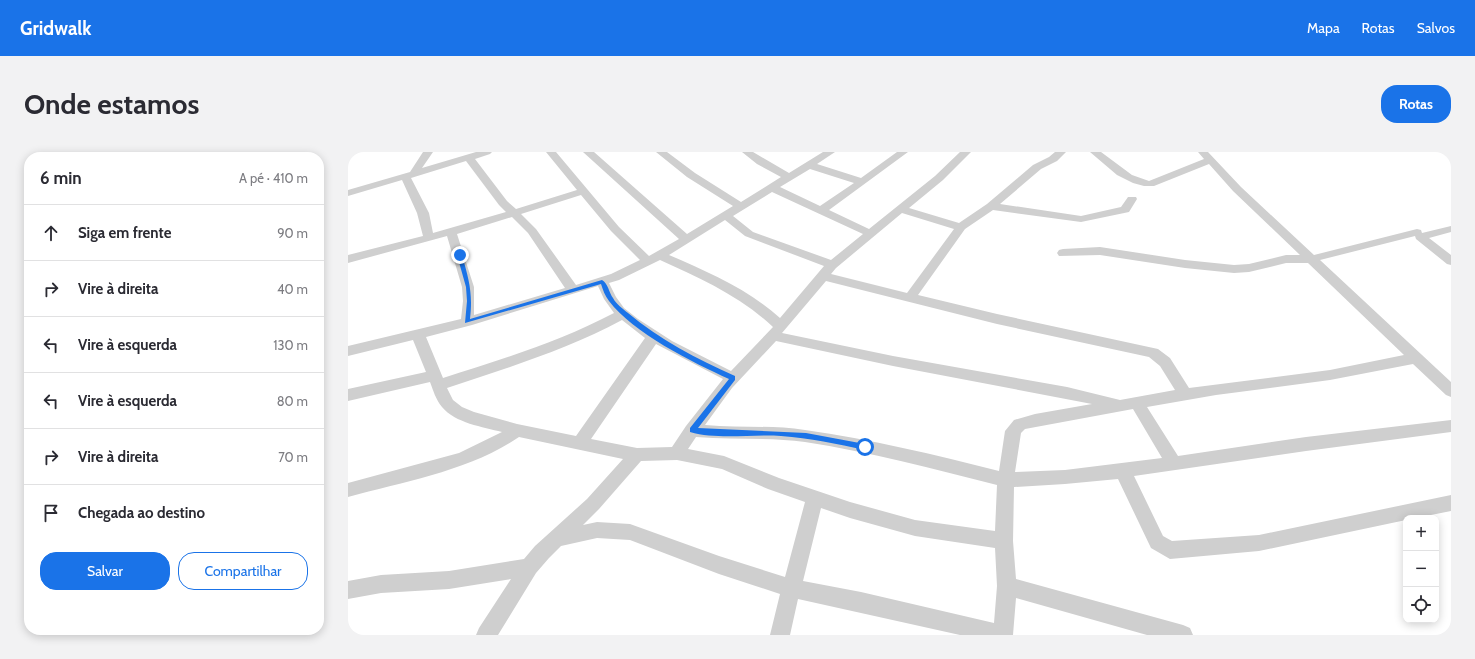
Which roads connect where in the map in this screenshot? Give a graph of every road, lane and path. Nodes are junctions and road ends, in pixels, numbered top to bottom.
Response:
1 (428, 152) edge
2 (487, 152) edge
3 (551, 152) edge
4 (588, 152) edge
5 (661, 152) edge
6 (830, 152) edge
7 (903, 152) edge
8 (966, 152) edge
9 (1061, 152) edge
10 (1095, 152) edge
11 (1448, 152) edge
12 (751, 153) edge
13 (1451, 154) edge
14 (1207, 156) edge
15 (469, 158) junction
16 (809, 165) junction
17 (410, 176) junction
18 (789, 177) junction
19 (862, 182) junction
20 (771, 187) junction
21 (584, 191) junction
22 (348, 193) edge
23 (1132, 199) dead end
24 (740, 206) junction
25 (991, 206) junction
26 (900, 209) junction
27 (820, 211) junction
28 (515, 214) junction
29 (724, 215) junction
30 (961, 227) junction
31 (1451, 229) edge
32 (452, 232) junction
33 (1417, 232) dead end
34 (869, 234) junction
35 (429, 238) junction
36 (686, 239) junction
37 (1063, 254) dead end
38 (660, 255) junction
39 (348, 259) edge
40 (1312, 260) junction
41 (648, 261) junction
42 (1451, 261) edge
43 (832, 265) junction
44 (822, 276) junction
45 (602, 282) junction
46 (573, 290) junction
47 (910, 298) junction
48 (624, 313) junction
49 (467, 322) junction
50 (777, 331) junction
51 (418, 334) junction
52 (654, 336) junction
53 (348, 351) edge
54 (1417, 358) junction
55 (733, 378) junction
56 (437, 380) junction
57 (1451, 391) edge
58 (1185, 394) junction
59 (348, 395) edge
60 (1138, 403) junction
61 (1121, 405) junction
62 (1451, 426) edge
63 (517, 430) junction
64 (692, 430) junction
65 (580, 442) junction
66 (677, 453) junction
67 (637, 455) junction
68 (1173, 463) junction
69 (1123, 471) junction
70 (1006, 480) junction
71 (348, 490) edge
72 (815, 497) junction
73 (1451, 503) edge
74 (556, 539) junction
75 (1004, 541) junction
76 (529, 567) junction
77 (1007, 586) junction
78 (791, 588) junction
79 (348, 590) edge
80 (486, 635) edge
81 (780, 635) edge
82 (1003, 635) edge
83 (1184, 635) edge

1 - 17 street
2 - 15 street
3 - 21 street
4 - 36 street
5 - 24 street
6 - 16 street
7 - 19 street
8 - 26 street
9 - 25 street
10 - 14 street
11 - 13 street
12 - 18 street
14 - 40 street
15 - 17 street
15 - 28 street
16 - 18 street
16 - 19 street
17 - 22 street
17 - 35 street
18 - 20 street
19 - 27 street
20 - 24 street
20 - 27 street
21 - 28 street
21 - 41 street
23 - 25 street
24 - 29 street
25 - 30 street
26 - 30 street
26 - 34 street
27 - 34 street
28 - 32 street
28 - 46 street
29 - 36 street
29 - 43 street
30 - 47 street
31 - 42 street
32 - 35 street
32 - 49 street
33 - 40 street
34 - 43 street
35 - 39 street
36 - 38 street
37 - 40 street
38 - 41 street
38 - 50 street
40 - 54 street
41 - 45 street
43 - 44 street
44 - 47 street
44 - 50 street
45 - 46 street
45 - 48 street
46 - 49 street
47 - 58 street
48 - 52 street
48 - 56 street
49 - 51 street
50 - 55 street
50 - 61 street
51 - 53 street
51 - 56 street
52 - 55 street
52 - 65 street
54 - 57 street
54 - 58 street
55 - 64 street
56 - 59 street
56 - 63 street
58 - 60 street
60 - 61 street
60 - 68 street
61 - 70 street
62 - 68 street
63 - 65 street
63 - 71 street
64 - 66 street
64 - 70 street
65 - 67 street
66 - 67 street
66 - 72 street
67 - 74 street
68 - 69 street
69 - 70 street
69 - 73 street
70 - 75 street
72 - 75 street
72 - 78 street
74 - 76 street
74 - 78 street
75 - 77 street
76 - 79 street
76 - 80 street
77 - 82 street
77 - 83 street
78 - 81 street
78 - 82 street

